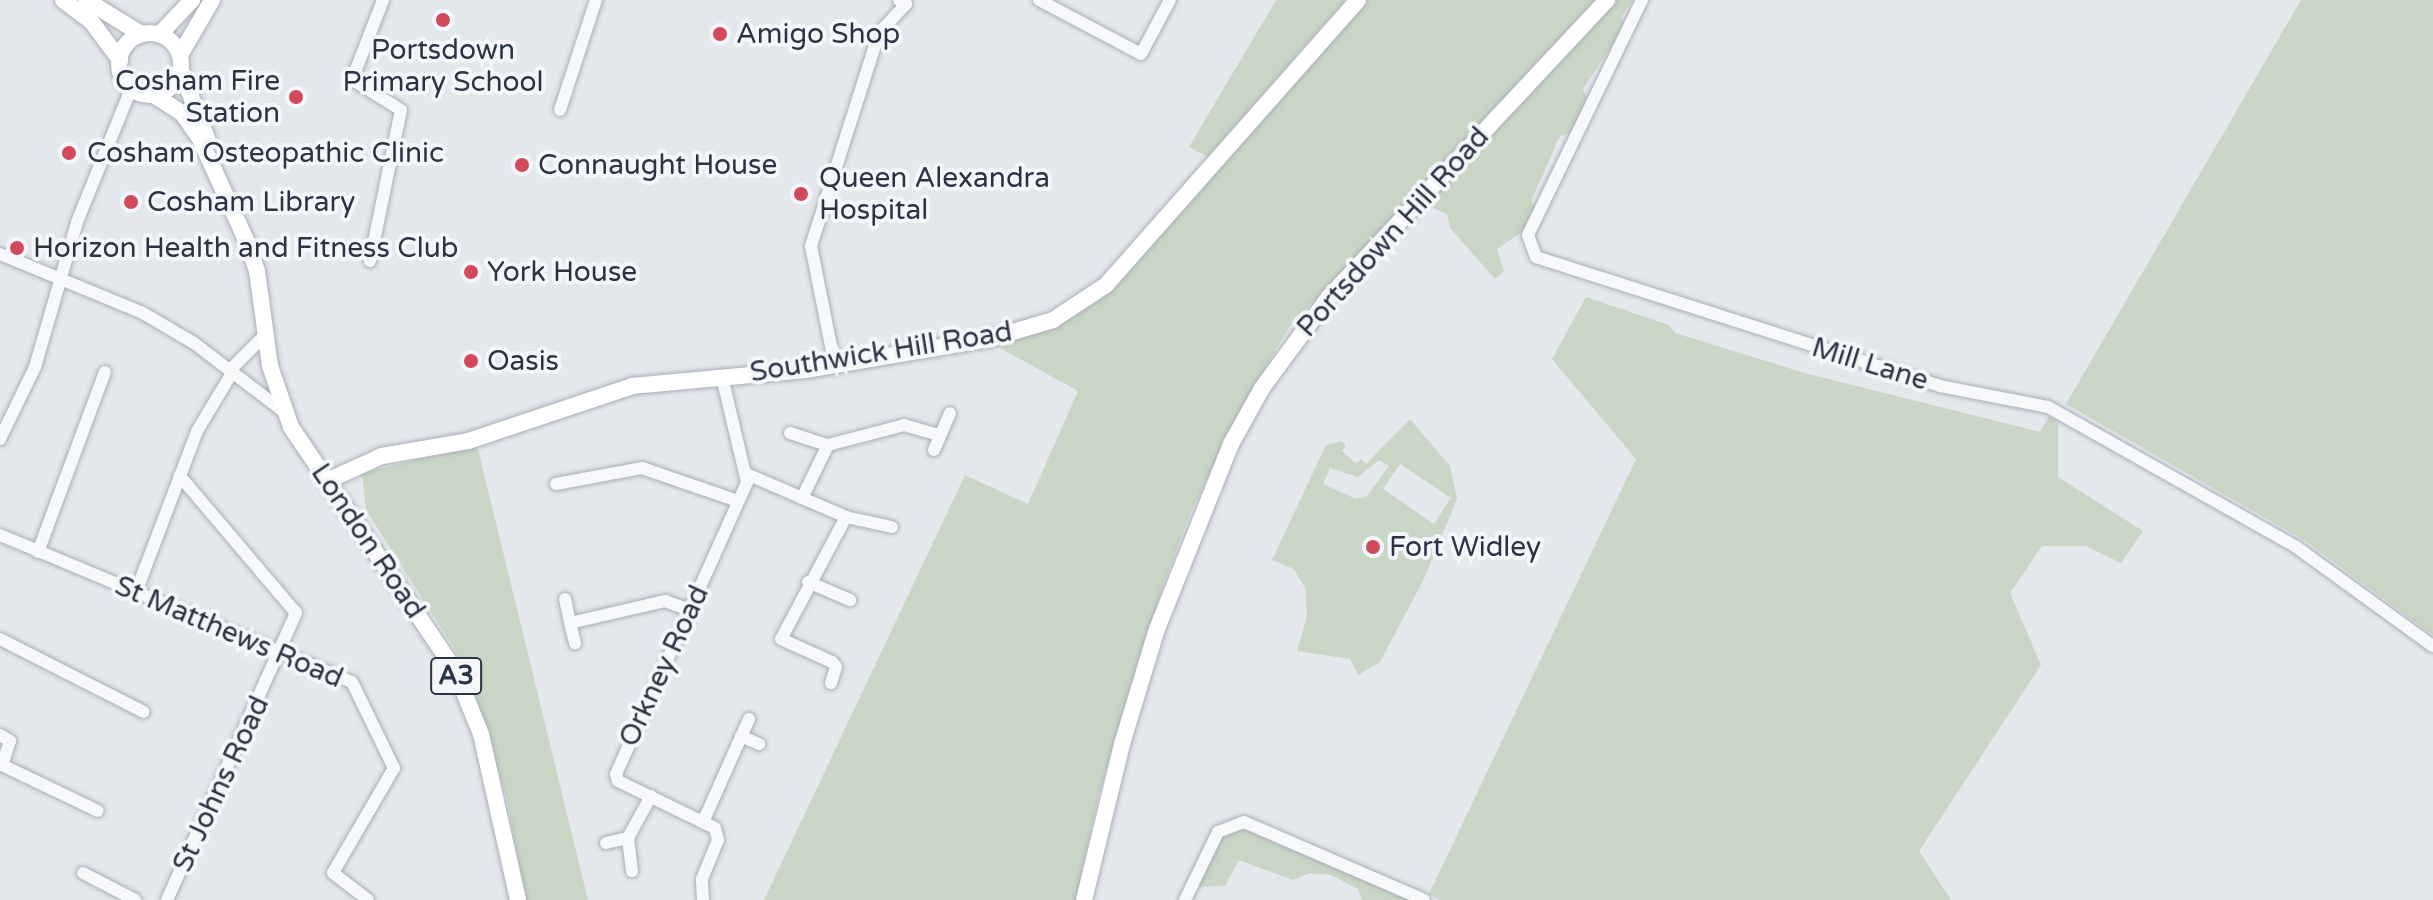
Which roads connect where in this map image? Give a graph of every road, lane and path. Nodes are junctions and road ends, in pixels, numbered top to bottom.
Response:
1 (63, 0) edge
2 (86, 0) edge
3 (192, 0) edge
4 (212, 0) edge
5 (383, 0) edge
6 (596, 0) edge
7 (1039, 0) edge
8 (1170, 0) edge
9 (1358, 0) edge
10 (1607, 0) edge
11 (1642, 0) edge
12 (902, 2) edge
13 (141, 34) junction
14 (160, 34) junction
15 (120, 60) junction
16 (181, 62) junction
17 (131, 89) junction
18 (154, 95) junction
19 (560, 110) dead end
20 (216, 169) junction
21 (4, 256) edge
22 (370, 261) dead end
23 (2, 272) edge
24 (62, 275) junction
25 (266, 334) junction
26 (835, 366) junction
27 (105, 372) dead end
28 (231, 372) junction
29 (722, 377) junction
30 (82, 389) dead end
31 (95, 395) junction
32 (283, 411) junction
33 (950, 413) dead end
34 (790, 433) dead end
35 (940, 435) junction
36 (0, 439) edge
37 (828, 445) junction
38 (934, 450) dead end
39 (594, 461) dead end
40 (597, 475) junction
41 (749, 475) junction
42 (180, 476) junction
43 (329, 480) junction
44 (556, 484) dead end
45 (802, 498) junction
46 (738, 501) junction
47 (846, 517) junction
48 (892, 527) dead end
49 (0, 535) edge
50 (38, 552) junction
51 (808, 582) junction
52 (136, 592) junction
53 (565, 599) dead end
54 (850, 600) dead end
55 (690, 610) junction
56 (570, 623) junction
57 (0, 639) edge
58 (575, 643) dead end
59 (2433, 646) edge
60 (281, 652) junction
61 (831, 683) dead end
62 (144, 712) dead end
63 (749, 719) dead end
64 (0, 735) edge
65 (741, 736) junction
66 (759, 744) dead end
67 (651, 796) junction
68 (98, 811) dead end
69 (703, 822) junction
70 (628, 838) junction
71 (606, 843) dead end
72 (632, 871) dead end
73 (83, 873) dead end
74 (134, 900) edge
75 (167, 900) edge
76 (368, 900) edge
77 (518, 900) edge
78 (703, 900) edge
79 (1084, 900) edge
80 (1185, 900) edge
81 (1424, 900) edge

1 - 15 main road
2 - 13 main road
3 - 14 main road
4 - 16 main road
5 - 22 street
6 - 19 street
7 - 8 street
9 - 26 main road, Southwick Hill Road
10 - 79 main road, Portsdown Hill Road
11 - 59 street, Mill Lane
12 - 26 street
13 - 14 main road
13 - 15 main road
14 - 16 main road, A3
15 - 17 main road
16 - 18 main road
16 - 20 main road, A3
17 - 18 main road, A3
17 - 24 street
18 - 20 main road, A3
20 - 25 main road, A3
21 - 23 street
21 - 24 street
24 - 28 street
24 - 36 street
25 - 28 street
25 - 32 main road, A3
26 - 29 main road, Southwick Hill Road
27 - 31 street
28 - 32 street
28 - 42 street
29 - 41 street
29 - 43 main road, Southwick Hill Road
30 - 31 street
31 - 50 street
32 - 43 main road, London Road / A3
33 - 35 street
34 - 37 street
35 - 37 street
35 - 38 street
37 - 45 street
39 - 40 street
40 - 44 street
40 - 46 street
41 - 45 street
41 - 46 street, Orkney Road
42 - 52 street
42 - 60 street, St Johns Road
43 - 77 main road, London Road / A3
45 - 47 street
46 - 55 street, Orkney Road
47 - 48 street
47 - 51 street
49 - 50 street, St Matthews Road
50 - 52 street, St Matthews Road
51 - 54 street
51 - 61 street
52 - 60 street, St Matthews Road
53 - 56 street
55 - 56 street
55 - 67 street, Orkney Road
56 - 58 street
57 - 62 street
60 - 75 street, St Johns Road
60 - 76 street, St Matthews Road
63 - 65 street
64 - 68 street
65 - 66 street
65 - 69 street
67 - 69 street, Orkney Road
67 - 70 street
69 - 78 street
70 - 71 street
70 - 72 street
73 - 74 street
80 - 81 street

